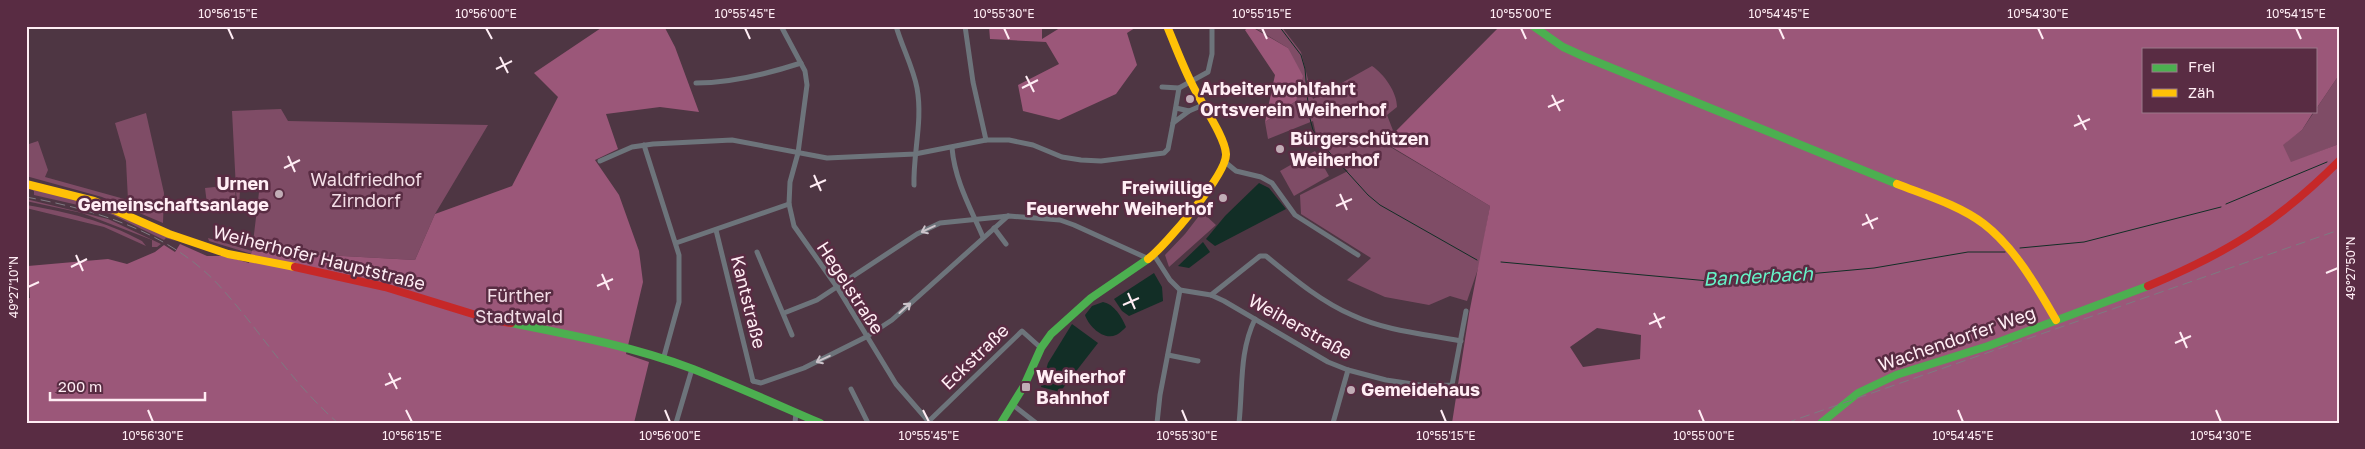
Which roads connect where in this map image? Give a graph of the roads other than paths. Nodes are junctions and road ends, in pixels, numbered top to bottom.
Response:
1 (781, 26) edge
2 (896, 26) edge
3 (965, 26) edge
4 (1167, 26) edge
5 (1212, 26) edge
6 (1535, 28) edge
7 (801, 63) junction
8 (1191, 82) junction
9 (696, 83) dead end
10 (1162, 87) dead end
11 (1179, 88) junction
12 (1203, 105) junction
13 (1176, 108) junction
14 (1189, 111) junction
15 (1173, 123) junction
16 (986, 140) junction
17 (644, 145) junction
18 (952, 148) junction
19 (798, 153) junction
20 (915, 154) junction
21 (600, 160) dead end
22 (2339, 161) edge
23 (1225, 162) junction
24 (26, 184) edge
25 (914, 185) dead end
26 (789, 204) junction
27 (1009, 216) junction
28 (975, 219) junction
29 (994, 228) junction
30 (716, 230) junction
31 (983, 237) junction
32 (676, 243) junction
33 (1006, 244) dead end
34 (757, 252) dead end
35 (1358, 255) dead end
36 (1152, 257) junction
37 (837, 287) junction
38 (1180, 290) junction
39 (1211, 295) junction
40 (1466, 311) dead end
41 (784, 313) junction
42 (1255, 319) junction
43 (2056, 320) junction
44 (792, 335) dead end
45 (866, 337) junction
46 (1461, 340) junction
47 (1041, 348) junction
48 (1168, 355) junction
49 (663, 360) junction
50 (1198, 361) dead end
51 (692, 369) junction
52 (1348, 370) junction
53 (753, 381) junction
54 (851, 389) dead end
55 (747, 391) junction
56 (1013, 405) junction
57 (796, 412) junction
58 (1028, 420) edge
59 (930, 422) edge
60 (676, 423) edge
61 (795, 423) edge
62 (820, 423) edge
63 (868, 423) edge
64 (1001, 423) edge
65 (1036, 423) edge
66 (1157, 423) edge
67 (1239, 423) edge
68 (1333, 423) edge
69 (1821, 423) edge

1 - 7 street, Hegelstraße
2 - 20 street
3 - 16 street
4 - 8 street
5 - 8 street
6 - 43 street
7 - 9 street
7 - 19 street, Hegelstraße
8 - 11 street
8 - 12 street
10 - 11 street
11 - 13 street
12 - 14 street
12 - 23 street
13 - 14 street
13 - 15 street
14 - 15 street
15 - 16 street
16 - 18 street
17 - 19 street
17 - 21 street
17 - 32 street
18 - 20 street
18 - 28 street
19 - 20 street
19 - 26 street, Hegelstraße
20 - 25 street
22 - 43 street, Wachendorfer Weg
23 - 35 street
23 - 36 street
24 - 49 street, Weiherhofer Hauptstraße
26 - 30 street
26 - 37 street, Hegelstraße
27 - 28 street
27 - 29 street
27 - 36 street
28 - 31 street
28 -> 37 street
29 - 31 street
29 - 33 street
30 - 32 street
30 - 53 street, Kantstraße
45 -> 31 street
32 - 49 street
34 - 41 street
36 - 38 street
36 - 47 street
37 - 41 street
37 - 45 street, Hegelstraße
38 - 39 street, Weiherstraße
38 - 48 street
39 - 42 street, Weiherstraße
39 - 46 street
40 - 46 street
41 - 44 street
42 - 52 street, Weiherstraße
42 - 67 street
43 - 69 street, Wachendorfer Weg
45 -> 53 street
45 - 59 street, Hegelstraße
46 - 52 street, Weiherstraße
47 - 56 street
47 - 59 street, Eckstraße
48 - 50 street
48 - 66 street
49 - 51 street, Weiherhofer Hauptstraße
51 - 55 street, Weiherhofer Hauptstraße
51 - 60 street
52 - 68 street
53 - 55 street
54 - 63 street
55 - 57 street, Weiherhofer Hauptstraße
56 - 58 street
56 - 64 street
57 - 61 street
57 - 62 street, Weiherhofer Hauptstraße
58 - 65 street

